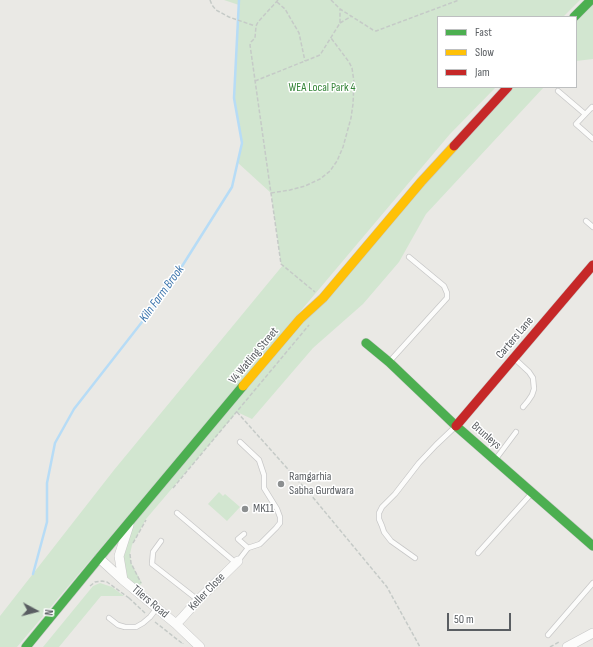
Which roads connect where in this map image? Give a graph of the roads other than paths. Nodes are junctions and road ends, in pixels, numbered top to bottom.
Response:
1 (591, 0) edge
2 (575, 16) edge
3 (507, 88) edge
4 (558, 90) dead end
5 (593, 108) edge
6 (585, 114) junction
7 (593, 139) edge
8 (586, 221) dead end
9 (593, 226) edge
10 (409, 257) dead end
11 (593, 265) edge
12 (366, 343) dead end
13 (514, 358) junction
14 (389, 362) junction
15 (523, 407) dead end
16 (456, 426) junction
17 (516, 432) dead end
18 (240, 442) dead end
19 (495, 460) junction
20 (533, 492) junction
21 (177, 513) dead end
22 (130, 522) junction
23 (244, 534) dead end
24 (161, 541) dead end
25 (593, 546) edge
26 (248, 548) junction
27 (478, 553) dead end
28 (99, 558) junction
29 (415, 558) dead end
30 (237, 562) junction
31 (123, 580) junction
32 (593, 583) edge
33 (198, 600) junction
34 (157, 608) junction
35 (109, 618) dead end
36 (176, 624) junction
37 (593, 633) edge
38 (548, 635) dead end
39 (26, 647) edge
40 (200, 647) edge
41 (567, 647) edge

1 - 2 street
3 - 22 street, V4 Watling Street
4 - 6 lane
5 - 6 lane
6 - 7 lane
8 - 9 lane
10 - 14 lane
11 - 13 street, Carters Lane
12 - 14 street, Brunleys
13 - 15 lane
13 - 16 street, Carters Lane
14 - 16 street, Brunleys
16 - 19 street, Brunleys
16 - 29 lane
17 - 19 lane
18 - 26 lane
19 - 20 street, Brunleys
20 - 25 street, Brunleys
20 - 27 lane
21 - 30 lane
22 - 28 street, V4 Watling Street
22 - 31 street
23 - 26 lane
24 - 33 lane
26 - 30 lane
28 - 31 street, Tilers Road
28 - 39 street, V4 Watling Street
30 - 33 street, Keller Close
31 - 34 street, Tilers Road
32 - 38 lane
33 - 36 street, Keller Close
34 - 35 lane
34 - 36 street, Tilers Road
36 - 40 street, Tilers Road
37 - 41 street

